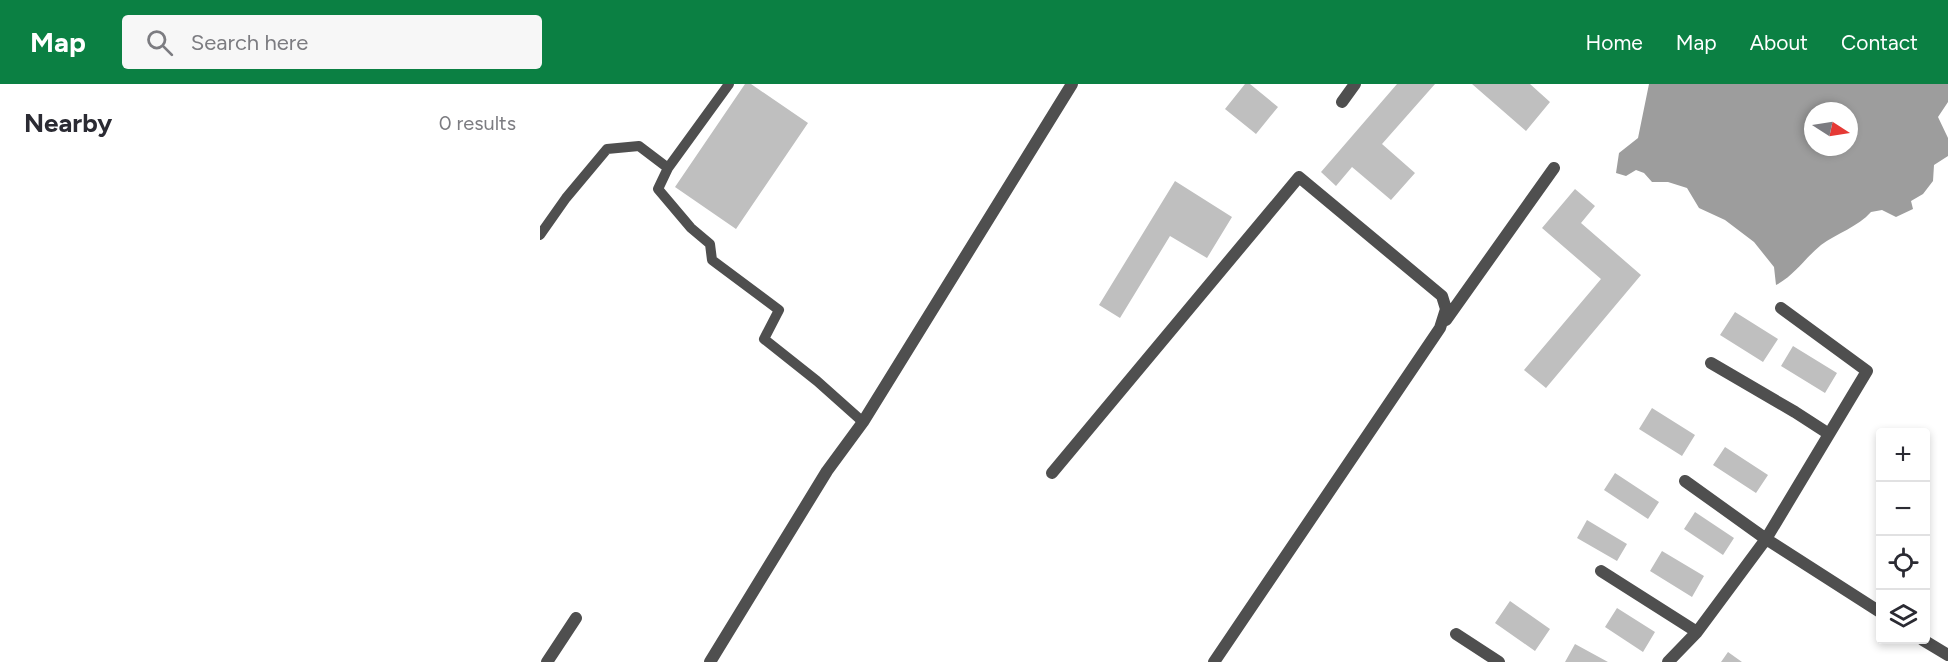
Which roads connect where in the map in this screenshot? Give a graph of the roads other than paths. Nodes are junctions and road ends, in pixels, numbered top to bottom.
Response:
1 (729, 84) edge
2 (1072, 84) edge
3 (1354, 84) edge
4 (1341, 102) dead end
5 (668, 168) junction
6 (1554, 168) dead end
7 (540, 235) edge
8 (1781, 308) dead end
9 (1440, 328) junction
10 (1712, 363) dead end
11 (863, 422) junction
12 (1829, 435) junction
13 (1052, 473) dead end
14 (1685, 481) dead end
15 (1766, 539) junction
16 (1601, 571) dead end
17 (1876, 609) edge
18 (576, 618) dead end
19 (1697, 632) junction
20 (1456, 634) dead end
21 (1930, 643) edge
22 (1948, 655) edge
23 (547, 662) edge
24 (710, 662) edge
25 (1214, 662) edge
26 (1499, 662) edge
27 (1668, 662) edge

1 - 5 lane
2 - 11 street
3 - 4 street
5 - 7 lane
5 - 11 lane
6 - 9 street
8 - 12 street
9 - 13 street
9 - 25 street
10 - 12 street
11 - 24 street
12 - 15 street
14 - 15 street
15 - 17 street
15 - 19 street
16 - 19 street
18 - 23 street
19 - 27 street
20 - 26 street
21 - 22 street

